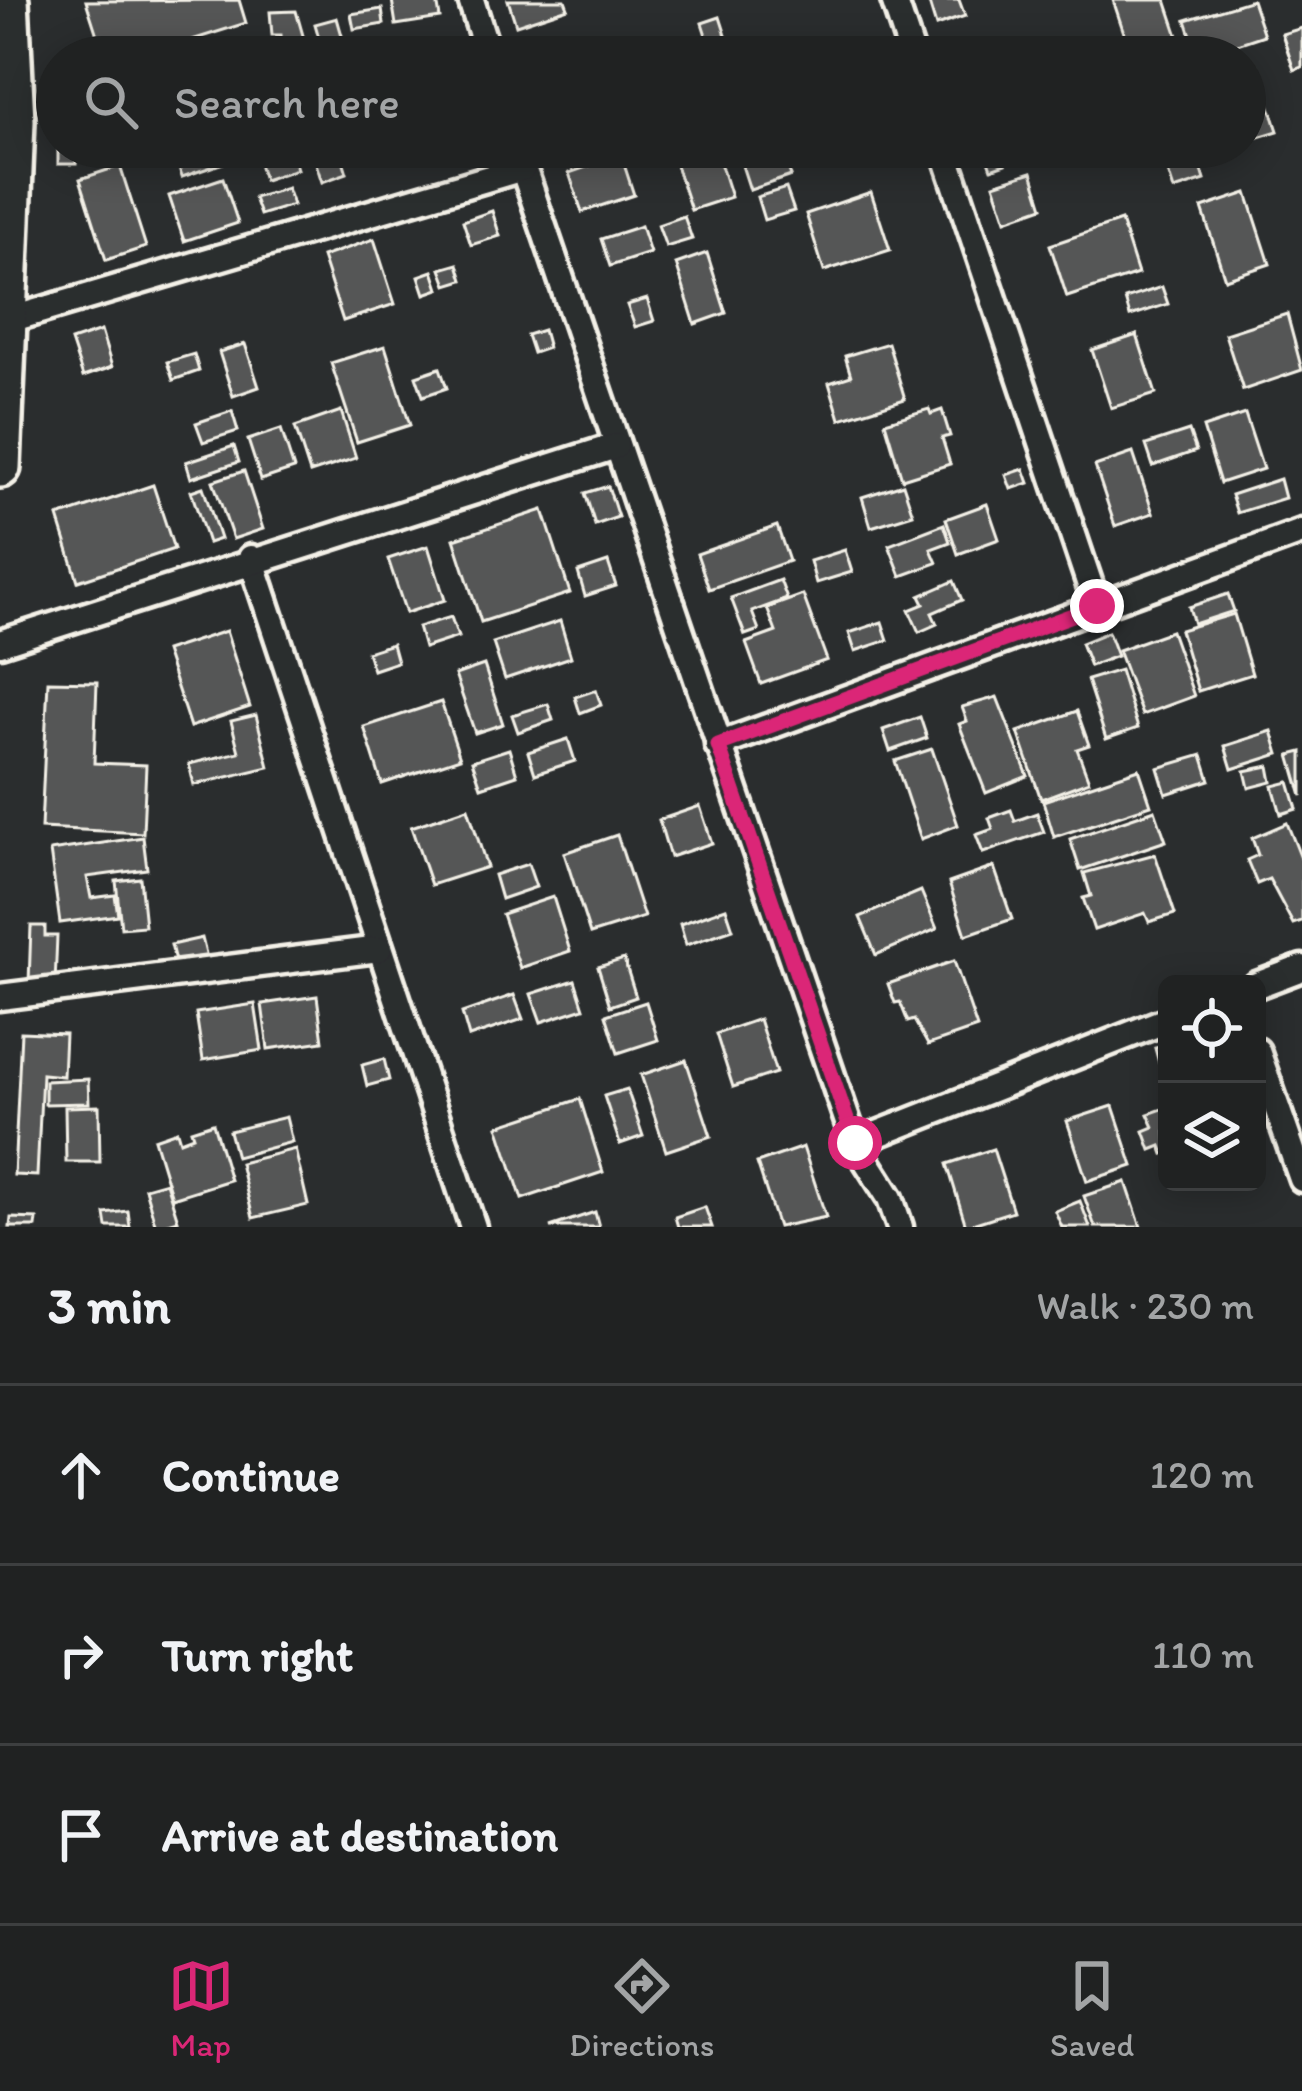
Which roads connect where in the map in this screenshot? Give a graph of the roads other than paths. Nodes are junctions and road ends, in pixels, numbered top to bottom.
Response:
1 (8, 0) edge
2 (471, 0) edge
3 (894, 0) edge
4 (482, 36) edge
5 (907, 36) edge
6 (488, 168) edge
7 (523, 168) edge
8 (951, 168) edge
9 (9, 320) junction
10 (616, 446) junction
11 (0, 467) edge
12 (1302, 532) edge
13 (251, 558) junction
14 (1097, 606) junction
15 (0, 643) edge
16 (718, 745) junction
17 (380, 949) junction
18 (1302, 968) edge
19 (1266, 982) edge
20 (0, 997) edge
21 (1158, 1024) edge
22 (1266, 1077) edge
23 (855, 1143) junction
24 (1302, 1179) edge
25 (473, 1227) edge
26 (900, 1227) edge

1 - 9 main road
2 - 4 street
3 - 5 street
6 - 9 street
7 - 10 street
8 - 14 street
9 - 11 main road
10 - 13 street
10 - 16 street
12 - 14 street
13 - 15 street
13 - 17 street
14 - 16 street
16 - 23 street
17 - 20 street
17 - 25 street
18 - 19 street
21 - 23 street
22 - 24 street
23 - 26 street

